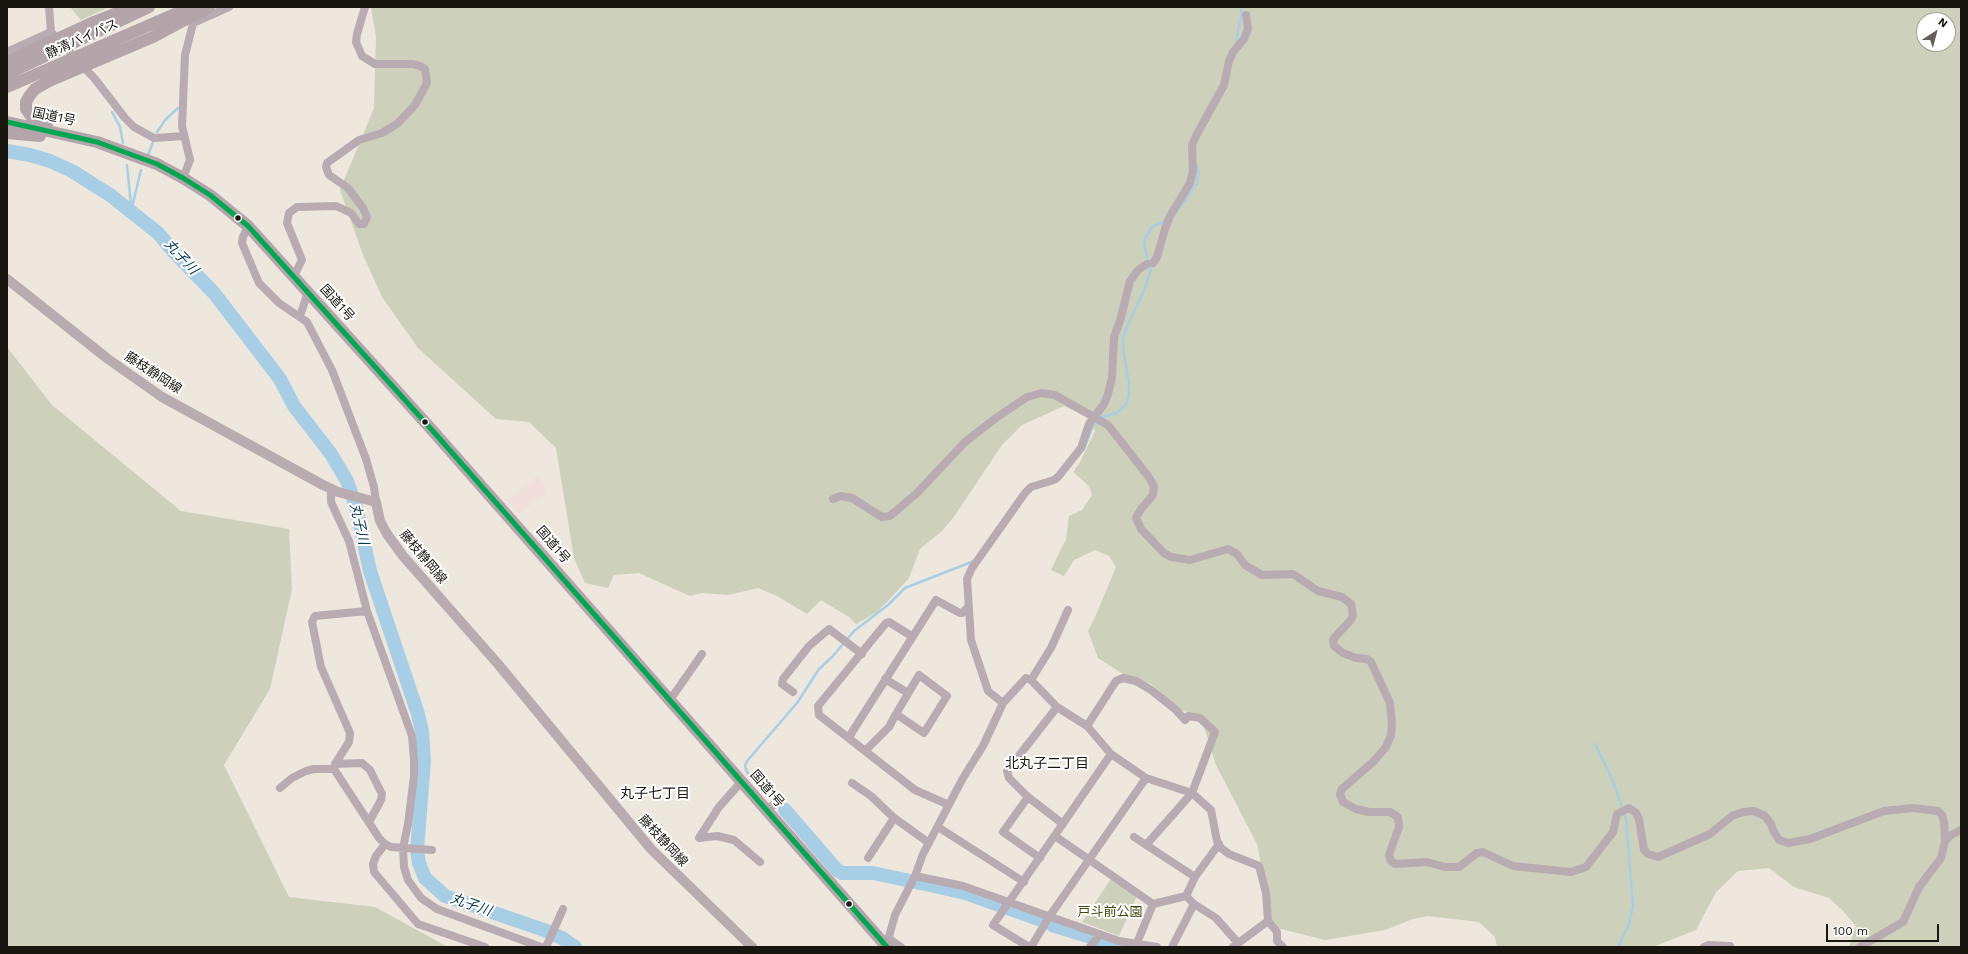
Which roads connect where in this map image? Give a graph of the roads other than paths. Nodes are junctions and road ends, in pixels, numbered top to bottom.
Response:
1 (49, 7) edge
2 (132, 7) edge
3 (150, 7) edge
4 (191, 7) edge
5 (197, 7) edge
6 (209, 7) edge
7 (229, 7) edge
8 (365, 7) edge
9 (1246, 15) dead end
10 (193, 23) junction
11 (51, 32) junction
12 (7, 52) edge
13 (7, 62) edge
14 (7, 74) edge
15 (7, 87) edge
16 (7, 122) edge
17 (7, 133) edge
18 (184, 136) junction
19 (79, 137) junction
20 (183, 178) junction
21 (248, 226) junction
22 (294, 276) junction
23 (7, 279) edge
24 (308, 292) junction
25 (300, 316) junction
26 (1093, 418) junction
27 (334, 490) junction
28 (833, 499) dead end
29 (376, 502) junction
30 (968, 607) junction
31 (1068, 610) dead end
32 (367, 611) junction
33 (912, 637) junction
34 (702, 654) dead end
35 (862, 654) junction
36 (885, 679) junction
37 (1031, 680) junction
38 (793, 692) dead end
39 (908, 692) junction
40 (670, 700) junction
41 (1003, 703) junction
42 (1057, 707) junction
43 (896, 714) junction
44 (1087, 726) junction
45 (849, 737) junction
46 (866, 750) junction
47 (1111, 754) junction
48 (335, 766) junction
49 (1146, 778) junction
50 (742, 781) junction
51 (852, 783) dead end
52 (280, 788) dead end
53 (1192, 793) junction
54 (1028, 797) junction
55 (781, 799) dead end
56 (949, 805) junction
57 (771, 808) junction
58 (894, 818) junction
59 (369, 822) junction
60 (1063, 824) junction
61 (938, 827) junction
62 (1961, 830) edge
63 (1054, 836) junction
64 (1134, 837) dead end
65 (1945, 841) junction
66 (929, 843) junction
67 (385, 844) junction
68 (1219, 844) junction
69 (1146, 845) junction
70 (404, 848) junction
71 (430, 850) dead end
72 (868, 858) dead end
73 (1040, 858) junction
74 (1088, 860) junction
75 (760, 862) dead end
76 (1194, 877) junction
77 (913, 880) junction
78 (1024, 882) junction
79 (1186, 896) junction
80 (1153, 904) junction
81 (1194, 904) junction
82 (1007, 906) junction
83 (563, 909) dead end
84 (1049, 917) junction
85 (1268, 921) junction
86 (1099, 934) junction
87 (1137, 943) junction
88 (887, 944) edge
89 (1124, 945) edge
90 (1235, 945) edge
91 (1730, 946) dead end
92 (485, 947) edge
93 (541, 947) edge
94 (546, 947) edge
95 (752, 947) edge
96 (902, 947) edge
97 (1030, 947) edge
98 (1090, 947) edge
99 (1157, 947) edge
100 (1172, 947) edge
101 (1283, 947) edge
102 (1704, 947) edge
103 (1860, 947) edge

1 - 11 street
2 - 13 highway, bridge
3 - 14 highway, 静清バイパス, bridge
4 - 15 highway, 静清バイパス, bridge
5 - 10 street
6 - 19 highway, bridge
7 - 10 street
8 - 22 street
9 - 26 street
10 - 18 street
11 - 12 street
11 - 18 street
16 - 19 highway, 国道1号
17 - 20 highway, 国道1号
18 - 20 street
19 - 20 highway, 国道1号
20 - 21 highway, 国道1号
21 - 22 highway, 国道1号
21 - 25 street
22 - 24 highway, 国道1号
23 - 27 main road, 藤枝静岡線
24 - 25 street
24 - 40 highway, 国道1号
25 - 29 street
26 - 28 street
26 - 30 street
26 - 65 street
27 - 29 main road, 藤枝静岡線
27 - 32 street
29 - 95 main road, 藤枝静岡線
30 - 33 street
30 - 41 street
31 - 37 street
32 - 48 street
32 - 70 street
33 - 35 street
33 - 36 street
34 - 40 street
35 - 38 street
35 - 45 street
36 - 39 street
36 - 45 street
37 - 41 street
37 - 42 street
39 - 43 street
39 - 43 street
40 - 50 highway, 国道1号
41 - 56 street
42 - 44 street
42 - 54 street
43 - 46 street
44 - 47 street
44 - 53 street
45 - 46 street
46 - 56 street
47 - 49 street
47 - 60 street
48 - 52 street
48 - 59 street
48 - 59 street
49 - 53 street
49 - 74 street
50 - 57 highway, 国道1号
50 - 75 street
51 - 58 street
53 - 68 street
53 - 69 street
54 - 60 street
54 - 73 street
55 - 57 street
56 - 61 street
57 - 88 highway, 国道1号
58 - 66 street
58 - 72 street
59 - 67 street
60 - 63 street
61 - 66 street
61 - 78 street
62 - 65 street
63 - 73 street
63 - 74 street
64 - 69 street
65 - 103 street
66 - 77 street
67 - 70 street
67 - 92 street
68 - 76 street
68 - 85 street
69 - 76 street
70 - 71 street
70 - 93 street
73 - 78 street
74 - 80 street
74 - 84 street
76 - 79 street
77 - 82 street
77 - 88 street
78 - 82 street
79 - 80 street
79 - 81 street
80 - 87 street
81 - 90 street
81 - 100 street
82 - 84 street
82 - 97 street
83 - 94 street
84 - 86 street
84 - 97 street
85 - 90 street
85 - 101 street
86 - 89 street
86 - 98 street
87 - 89 street
87 - 99 street
88 - 96 street
91 - 102 street

